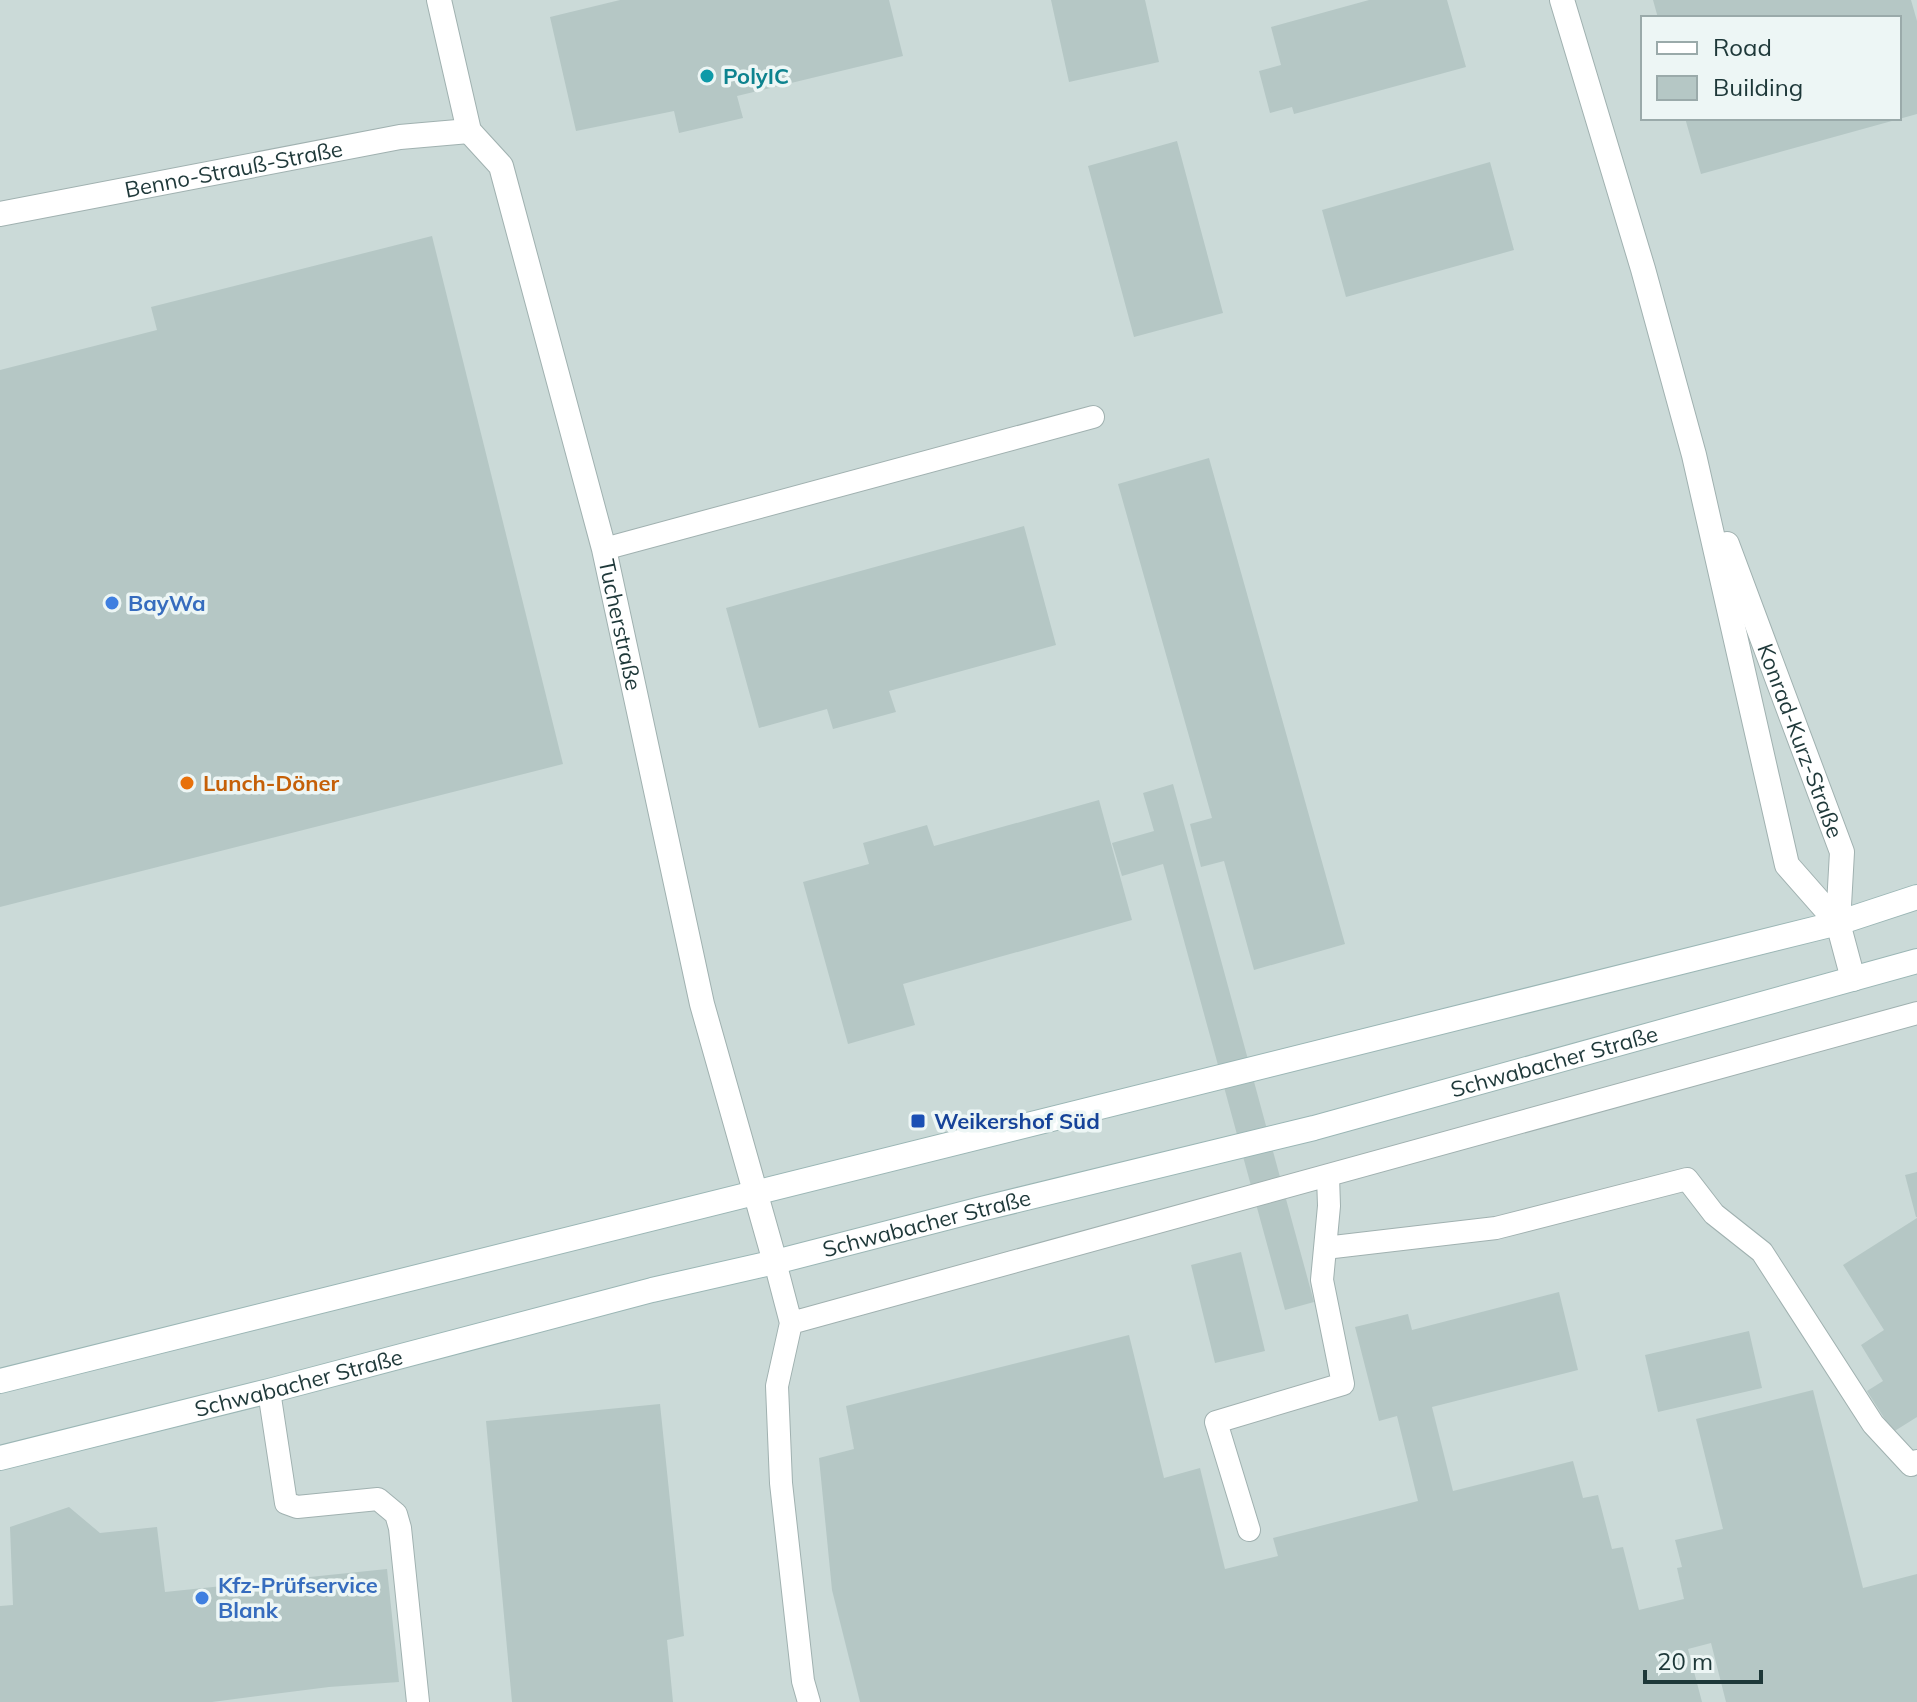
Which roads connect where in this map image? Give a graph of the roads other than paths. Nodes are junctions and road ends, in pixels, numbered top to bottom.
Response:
1 (439, 0) edge
2 (1562, 0) edge
3 (469, 131) junction
4 (0, 214) edge
5 (1093, 417) dead end
6 (1694, 455) junction
7 (604, 549) junction
8 (1917, 897) edge
9 (1838, 923) junction
10 (1917, 961) edge
11 (1853, 979) junction
12 (1917, 1013) edge
13 (1328, 1176) junction
14 (758, 1193) junction
15 (1325, 1248) junction
16 (775, 1262) junction
17 (791, 1323) junction
18 (0, 1381) edge
19 (269, 1391) junction
20 (0, 1458) edge
21 (1917, 1461) edge
22 (1249, 1530) dead end
23 (418, 1702) edge
24 (809, 1702) edge

1 - 3 main road, Tucherstraße
2 - 6 main road, Konrad-Kurz-Straße
3 - 4 main road, Benno-Strauß-Straße
3 - 7 main road, Tucherstraße
5 - 7 lane
6 - 9 main road, Konrad-Kurz-Straße
6 - 9 main road, Konrad-Kurz-Straße
7 - 14 main road, Tucherstraße
8 - 9 main road
9 - 11 main road
9 - 14 main road
10 - 11 main road, Schwabacher Straße
11 - 16 main road, Schwabacher Straße
12 - 13 lane
13 - 15 lane
13 - 17 lane
14 - 16 main road, Tucherstraße
14 - 18 main road
15 - 21 lane
15 - 22 lane
16 - 17 lane
16 - 19 main road, Schwabacher Straße
17 - 24 lane
19 - 20 main road, Schwabacher Straße
19 - 23 lane

